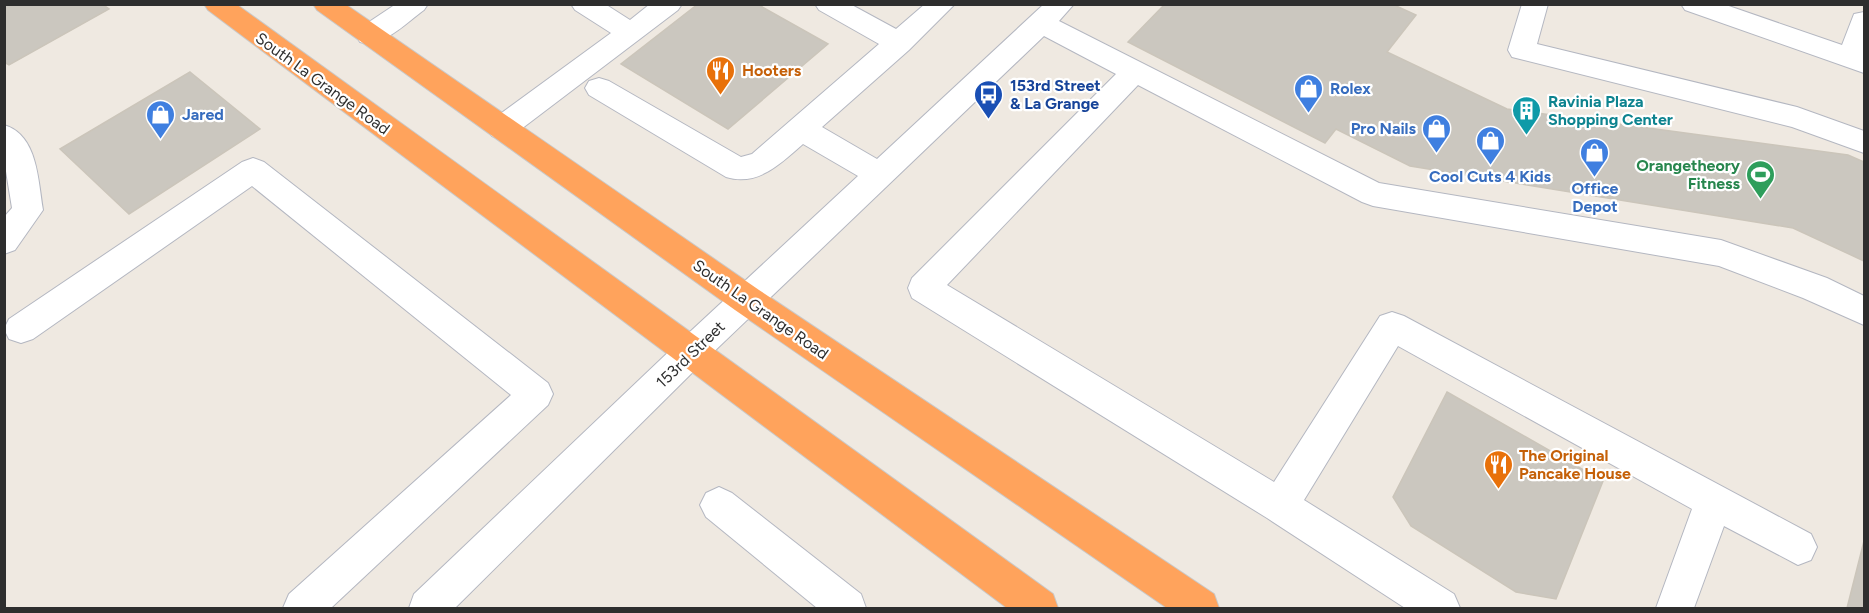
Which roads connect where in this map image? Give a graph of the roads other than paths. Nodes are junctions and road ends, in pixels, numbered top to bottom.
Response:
1 (217, 4) edge
2 (326, 4) edge
3 (415, 4) edge
4 (584, 4) edge
5 (669, 4) edge
6 (828, 4) edge
7 (942, 4) edge
8 (1535, 4) edge
9 (1694, 4) edge
10 (1055, 10) edge
11 (1864, 21) edge
12 (631, 33) junction
13 (369, 35) junction
14 (899, 43) junction
15 (1858, 60) edge
16 (1135, 71) junction
17 (599, 88) dead end
18 (502, 128) junction
19 (801, 129) junction
20 (4, 136) edge
21 (1864, 142) edge
22 (880, 175) junction
23 (4, 241) edge
24 (747, 300) junction
25 (1864, 311) edge
26 (21, 329) dead end
27 (691, 352) junction
28 (1714, 501) junction
29 (719, 505) dead end
30 (1280, 506) junction
31 (1798, 547) dead end
32 (303, 609) edge
33 (428, 609) edge
34 (847, 609) edge
35 (1039, 609) edge
36 (1200, 609) edge
37 (1440, 609) edge
38 (1675, 609) edge

1 - 27 highway, South La Grange Road
2 - 13 highway, South La Grange Road
3 - 13 street
4 - 12 street
5 - 12 street
6 - 14 street
7 - 14 street
8 - 21 street
9 - 15 street
10 - 16 street
10 - 22 street, 153rd Street
11 - 15 street
12 - 18 street
13 - 18 highway, South La Grange Road
14 - 19 street
16 - 25 street
16 - 30 street
17 - 19 street
18 - 24 highway, South La Grange Road
19 - 22 street
20 - 23 street
22 - 24 street, 153rd Street
24 - 27 street, 153rd Street
24 - 36 highway, South La Grange Road
26 - 32 street
27 - 33 street, 153rd Street
27 - 35 highway, South La Grange Road
28 - 30 street
28 - 31 street
28 - 38 street
29 - 34 street
30 - 37 street

